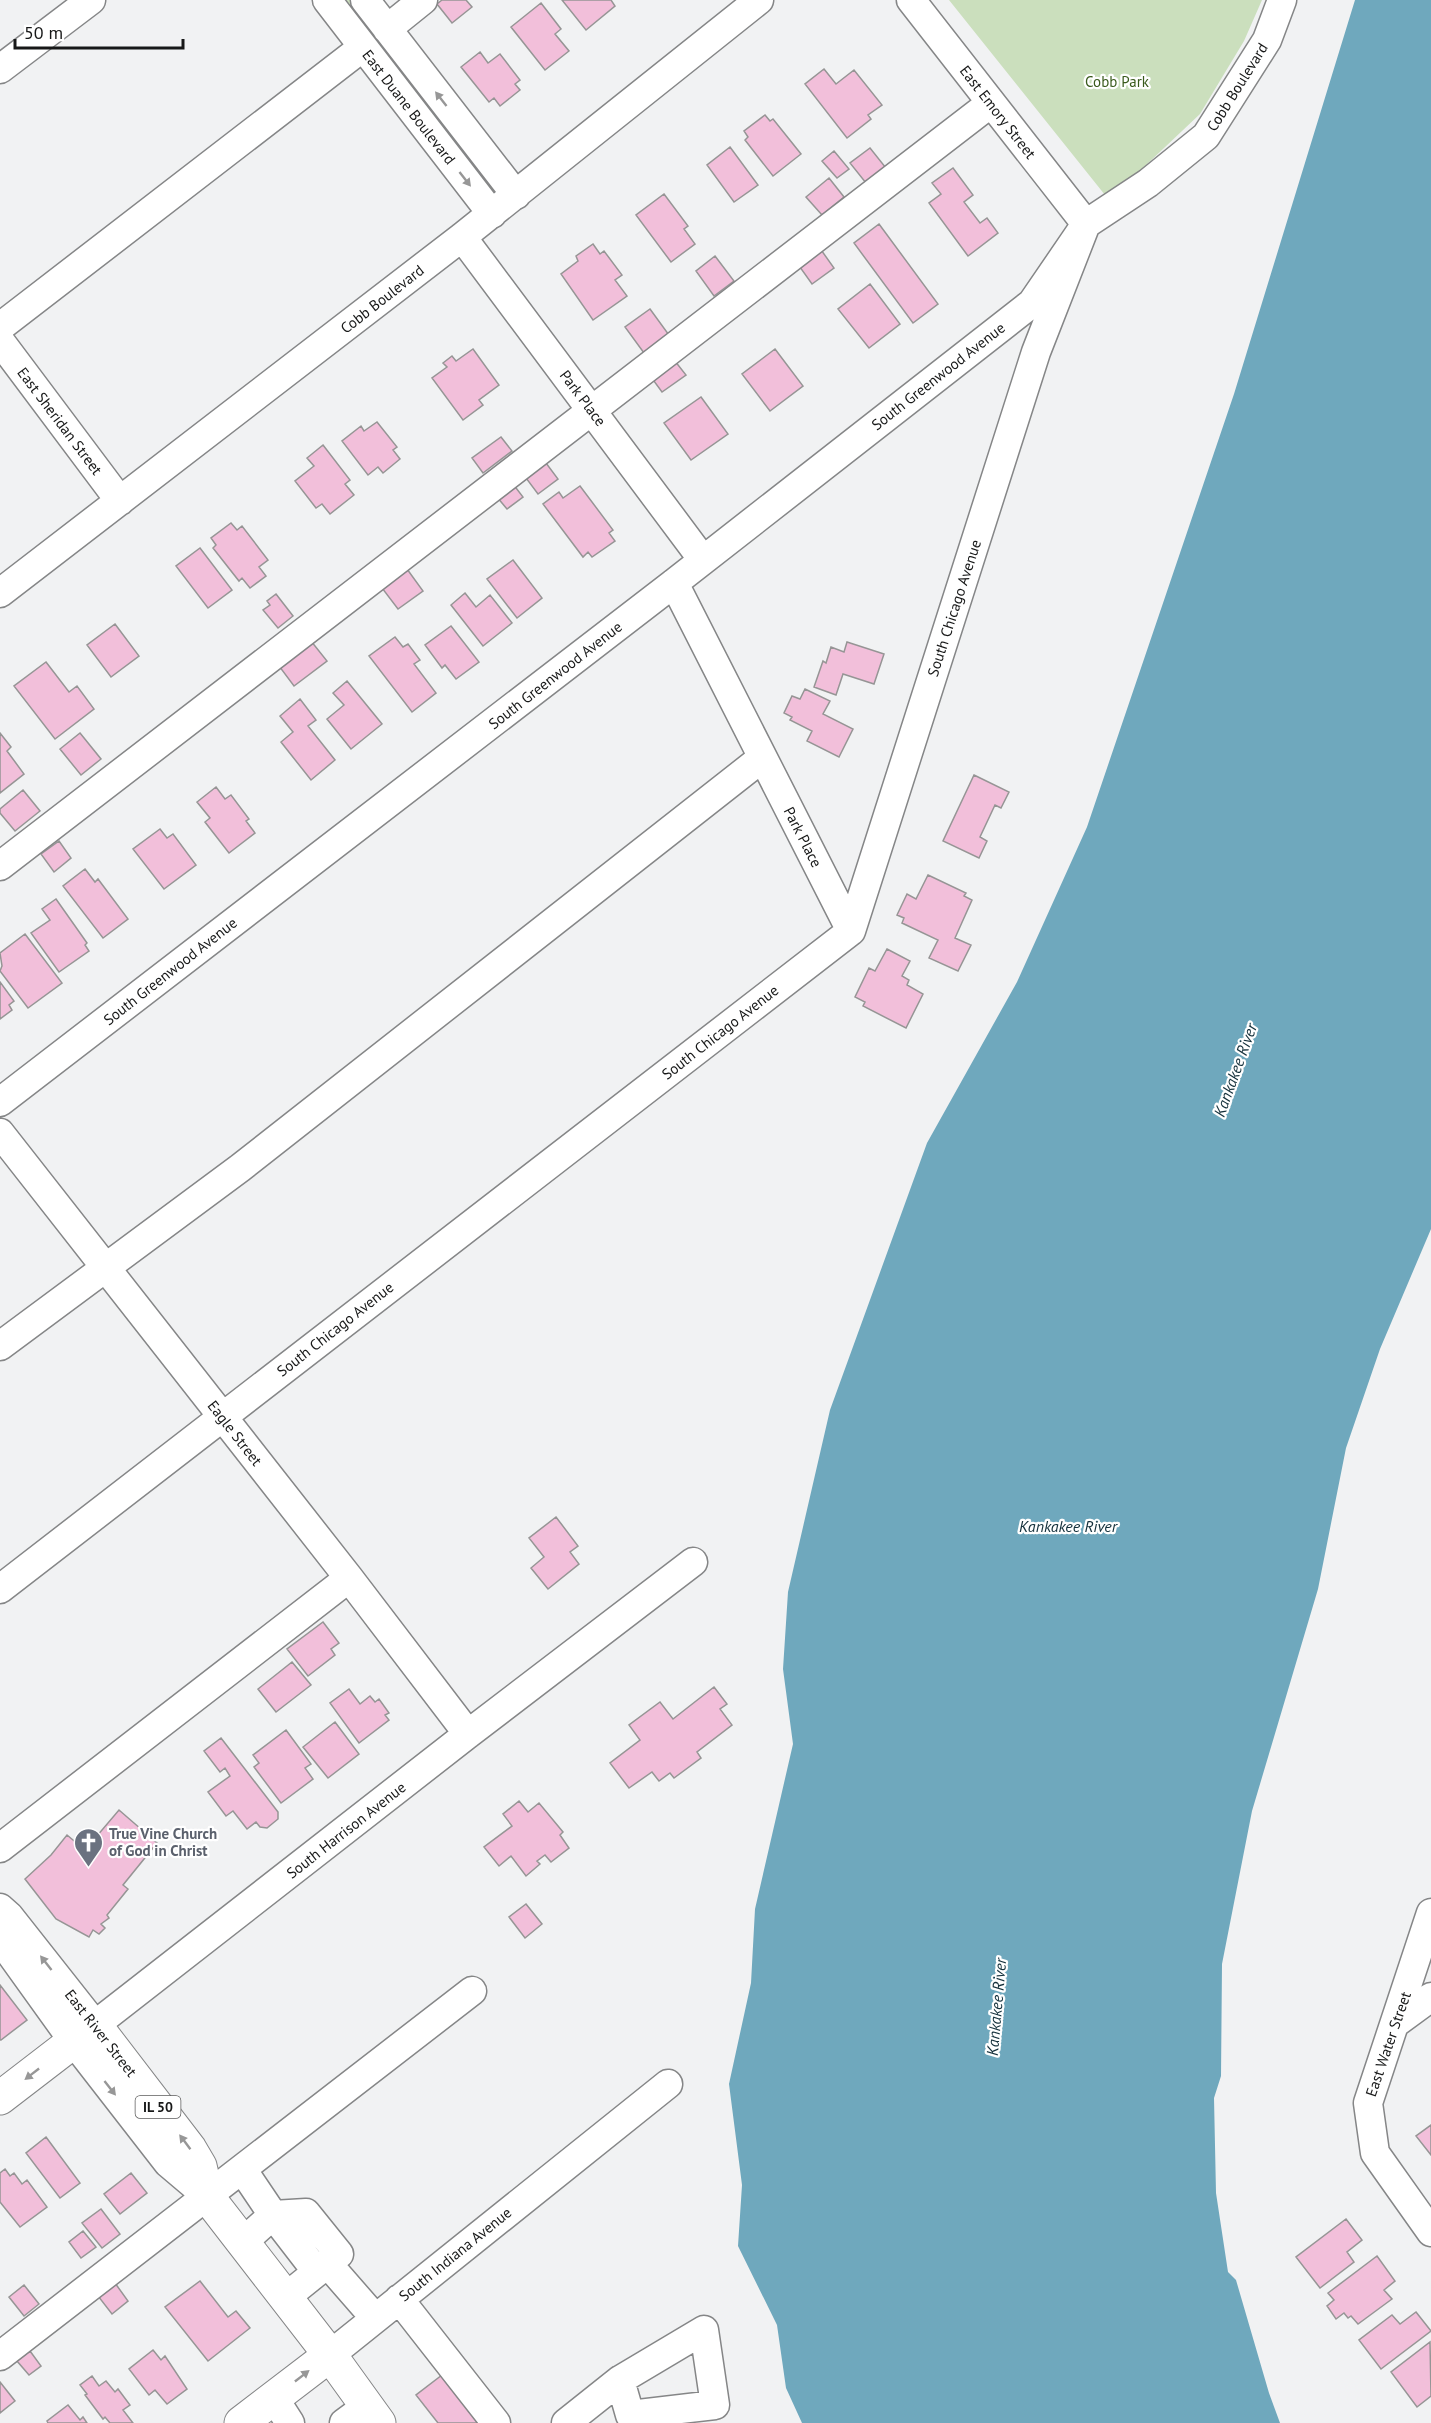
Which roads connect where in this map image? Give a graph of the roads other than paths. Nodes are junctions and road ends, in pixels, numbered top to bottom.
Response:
1 (91, 0) edge
2 (327, 0) edge
3 (365, 0) edge
4 (423, 0) edge
5 (759, 0) edge
6 (911, 0) edge
7 (1282, 0) edge
8 (387, 28) junction
9 (363, 47) junction
10 (0, 69) edge
11 (991, 103) junction
12 (516, 195) junction
13 (492, 214) junction
14 (1086, 224) junction
15 (462, 237) junction
16 (0, 327) edge
17 (0, 341) edge
18 (592, 410) junction
19 (120, 501) junction
20 (703, 560) junction
21 (674, 583) junction
22 (0, 593) edge
23 (762, 758) junction
24 (0, 866) edge
25 (850, 931) junction
26 (0, 1102) edge
27 (0, 1133) edge
28 (105, 1267) junction
29 (0, 1346) edge
30 (223, 1417) junction
31 (693, 1562) dead end
32 (349, 1578) junction
33 (0, 1589) edge
34 (468, 1734) junction
35 (0, 1848) edge
36 (0, 1908) edge
37 (1431, 1913) edge
38 (0, 1939) edge
39 (472, 1991) dead end
40 (1431, 1996) edge
41 (1397, 2022) junction
42 (84, 2033) junction
43 (668, 2084) dead end
44 (0, 2098) edge
45 (242, 2169) junction
46 (207, 2196) junction
47 (273, 2215) junction
48 (1431, 2232) edge
49 (243, 2242) junction
50 (322, 2268) junction
51 (286, 2297) junction
52 (399, 2299) junction
53 (375, 2318) junction
54 (330, 2355) junction
55 (0, 2356) edge
56 (620, 2380) dead end
57 (282, 2410) edge
58 (370, 2419) edge
59 (241, 2423) edge
60 (496, 2423) edge
61 (566, 2423) edge

1 - 10 street
2 - 9 street, East Duane Boulevard
3 - 8 street, East Duane Boulevard
4 - 8 street
5 - 12 street, Cobb Boulevard
6 - 11 street, East Emory Street
7 - 14 street, Cobb Boulevard
12 -> 8 street, East Duane Boulevard
9 -> 13 street, East Duane Boulevard
9 - 16 street
11 - 14 street, East Emory Street
11 - 18 street
12 - 13 street, Cobb Boulevard
13 - 15 street, Cobb Boulevard
14 - 20 street, South Greenwood Avenue
14 - 25 street, South Chicago Avenue
15 - 18 street, Park Place
15 - 19 street, Cobb Boulevard
17 - 19 street, East Sheridan Street
18 - 20 street, Park Place
18 - 24 street
19 - 22 street, Cobb Boulevard
20 - 21 street, South Greenwood Avenue
21 - 23 street, Park Place
21 - 26 street, South Greenwood Avenue
23 - 25 street, Park Place
23 - 28 street
25 - 30 street, South Chicago Avenue
27 - 28 street, Eagle Street
28 - 29 street
28 - 30 street, Eagle Street
30 - 32 street, Eagle Street
30 - 33 street, South Chicago Avenue
31 - 34 street, South Harrison Avenue
32 - 34 street, Eagle Street
32 - 35 street
34 - 42 street, South Harrison Avenue
42 -> 36 street, East River Street
37 - 41 street, East Water Street
38 - 42 street, East River Street
39 - 45 street
40 - 41 street
41 - 48 street, East Water Street
42 -> 44 main road, South Harrison Avenue
42 - 46 main road, East River Street / IL 50
43 - 52 street, South Indiana Avenue
45 - 46 street
45 - 47 street
46 - 49 main road, East River Street / IL 50
46 - 55 street
47 - 49 street
47 - 50 street
49 - 51 main road, East River Street / IL 50
50 - 51 street
50 - 53 street
51 - 54 main road, East River Street / IL 50
52 - 53 street, South Indiana Avenue
52 - 60 street
53 - 54 street, South Indiana Avenue
57 -> 54 main road, South Indiana Avenue
54 - 58 main road, East River Street / IL 50
56 - 61 street
57 - 59 main road, South Indiana Avenue

